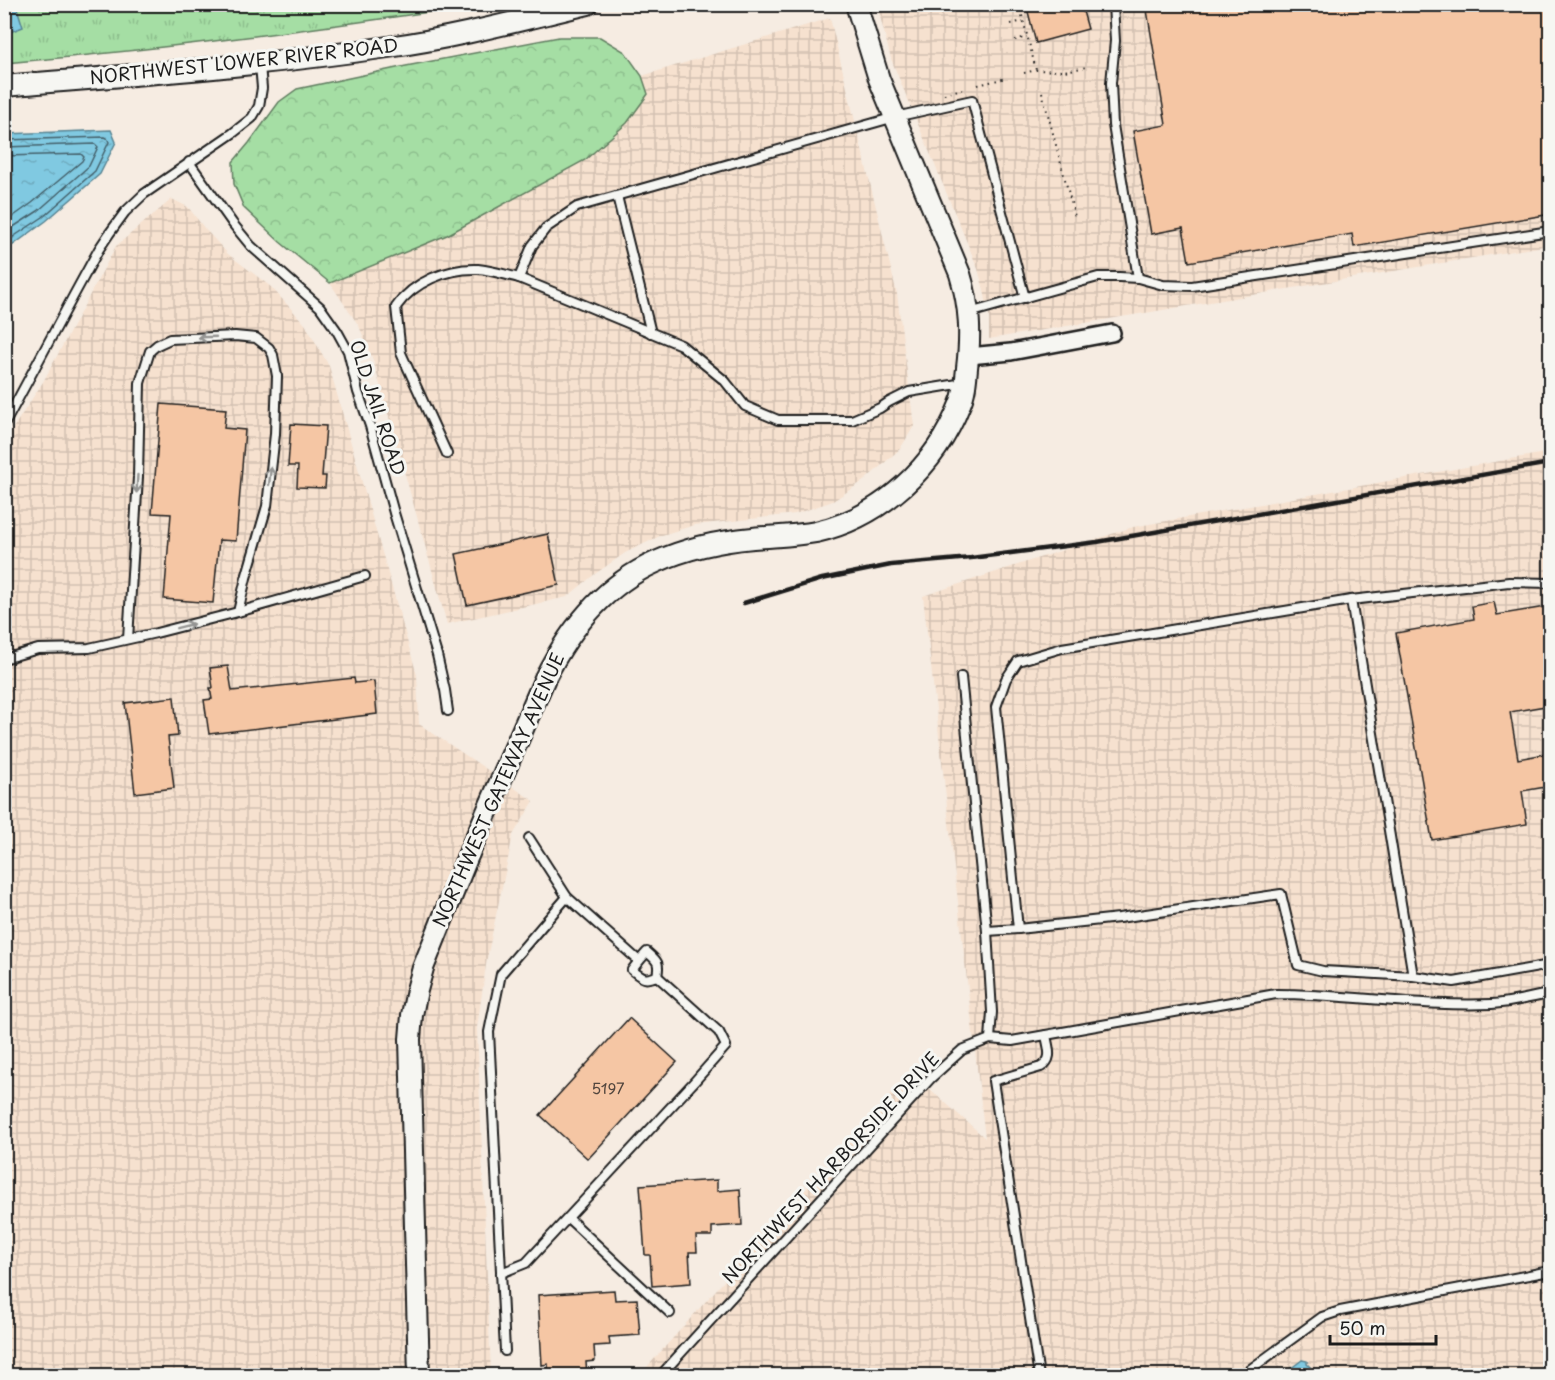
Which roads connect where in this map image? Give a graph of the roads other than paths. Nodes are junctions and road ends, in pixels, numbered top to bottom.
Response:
1 (588, 4) edge
2 (856, 4) edge
3 (1113, 4) edge
4 (260, 64) junction
5 (4, 86) edge
6 (895, 117) junction
7 (189, 162) junction
8 (617, 196) junction
9 (1551, 231) edge
10 (519, 278) junction
11 (1138, 278) junction
12 (1025, 298) junction
13 (969, 313) junction
14 (651, 333) junction
15 (1112, 333) dead end
16 (969, 356) junction
17 (966, 382) junction
18 (4, 425) edge
19 (447, 454) dead end
20 (365, 576) dead end
21 (1551, 583) edge
22 (1351, 600) junction
23 (238, 612) junction
24 (128, 639) junction
25 (4, 659) edge
26 (961, 677) dead end
27 (448, 711) dead end
28 (530, 838) dead end
29 (567, 897) junction
30 (1018, 929) junction
31 (987, 931) junction
32 (639, 961) junction
33 (1551, 965) edge
34 (657, 976) junction
35 (1413, 976) junction
36 (1551, 994) edge
37 (1046, 1035) junction
38 (990, 1039) junction
39 (568, 1218) junction
40 (1551, 1271) edge
41 (501, 1273) junction
42 (670, 1313) dead end
43 (505, 1351) dead end
44 (419, 1376) edge
45 (660, 1376) edge
46 (1039, 1376) edge
47 (1241, 1376) edge

1 - 4 street, NORTHWEST LOWER RIVER ROAD
2 - 6 street, NORTHWEST GATEWAY AVENUE
3 - 11 lane
4 - 5 street, NORTHWEST LOWER RIVER ROAD
4 - 7 lane
6 - 8 lane
6 - 12 lane
6 - 13 street, NORTHWEST GATEWAY AVENUE
7 - 18 lane
7 - 27 lane, OLD JAIL ROAD
8 - 10 lane
8 - 14 lane
9 - 11 lane
10 - 14 lane
10 - 19 lane
11 - 12 lane
12 - 13 lane
13 - 16 street, NORTHWEST GATEWAY AVENUE
14 - 17 lane
15 - 16 street
16 - 17 street, NORTHWEST GATEWAY AVENUE
17 - 44 street, NORTHWEST GATEWAY AVENUE
20 - 23 lane
21 - 22 lane
22 - 30 lane
22 - 35 lane
24 -> 23 lane
23 -> 24 lane
24 - 25 lane
26 - 31 lane
28 - 29 lane
29 - 32 lane
29 - 41 lane
30 - 31 lane
30 - 35 lane
31 - 38 lane
32 - 34 lane
32 - 34 lane
33 - 35 lane
34 - 39 lane
36 - 37 lane, NORTHWEST HARBORSIDE DRIVE
37 - 38 lane, NORTHWEST HARBORSIDE DRIVE
37 - 46 lane
38 - 45 lane, NORTHWEST HARBORSIDE DRIVE
39 - 41 lane
39 - 42 lane
40 - 47 lane
41 - 43 lane

